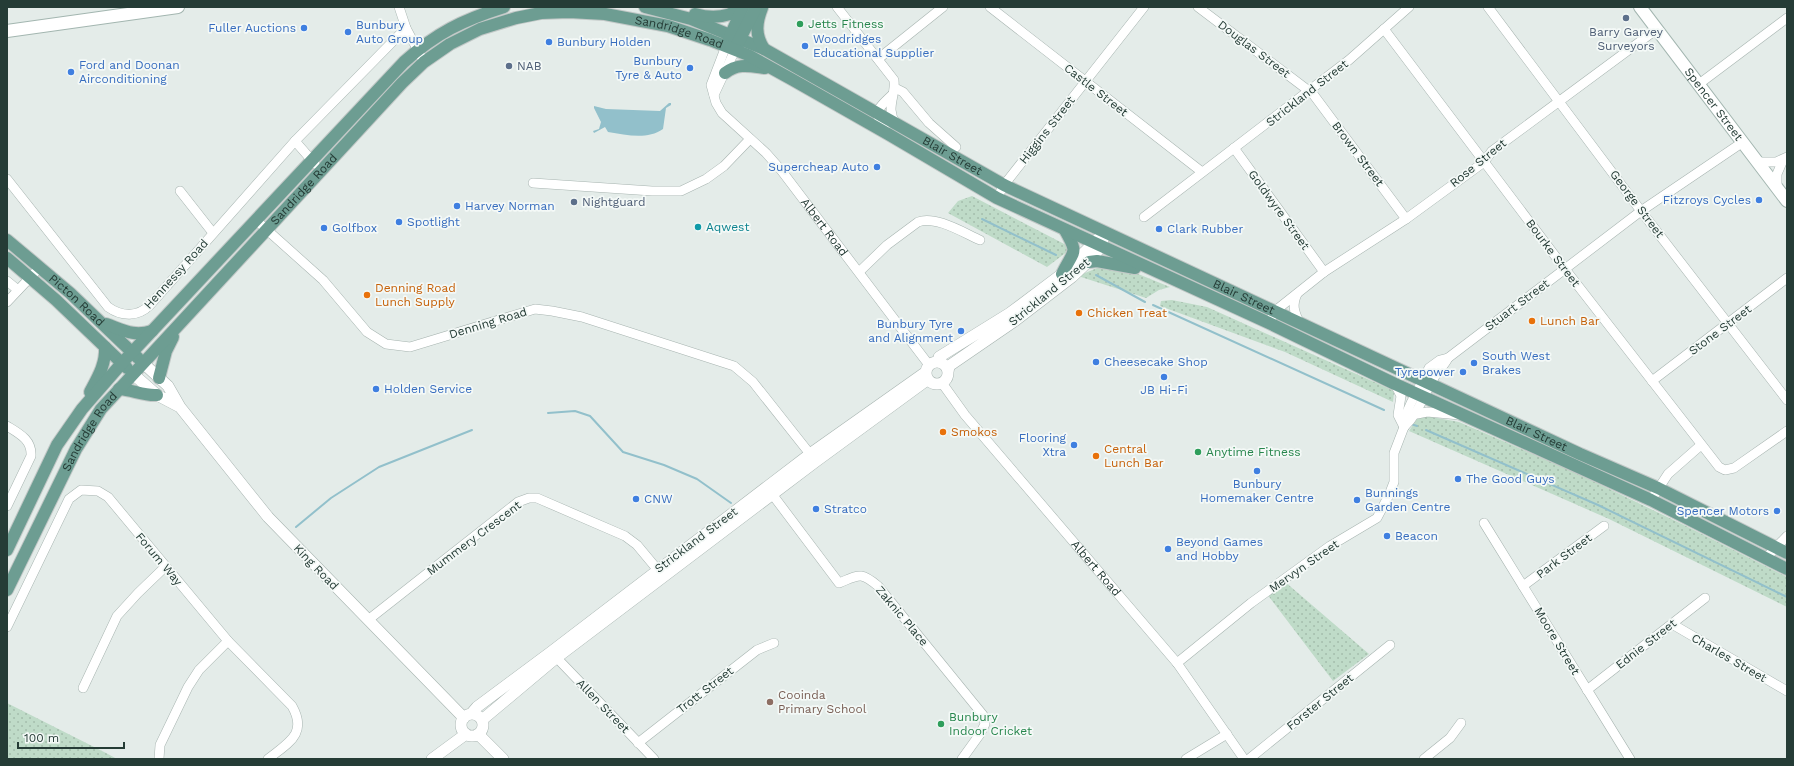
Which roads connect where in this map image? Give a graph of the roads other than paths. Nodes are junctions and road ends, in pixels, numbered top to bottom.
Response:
1 (173, 7) edge
2 (399, 7) edge
3 (504, 7) edge
4 (644, 7) edge
5 (666, 7) edge
6 (743, 7) edge
7 (756, 7) edge
8 (763, 7) edge
9 (837, 7) edge
10 (943, 7) edge
11 (990, 7) edge
12 (1144, 7) edge
13 (1198, 7) edge
14 (1409, 7) edge
15 (1488, 7) edge
16 (1640, 7) edge
17 (1787, 18) edge
18 (406, 28) junction
19 (1384, 29) junction
20 (1657, 29) junction
21 (7, 32) edge
22 (736, 36) junction
23 (730, 48) junction
24 (764, 49) junction
25 (416, 50) junction
26 (878, 59) junction
27 (424, 62) junction
28 (774, 70) junction
29 (725, 73) junction
30 (1085, 82) junction
31 (1699, 84) junction
32 (894, 87) junction
33 (1309, 92) junction
34 (714, 95) junction
35 (1559, 101) junction
36 (877, 113) junction
37 (896, 124) junction
38 (888, 134) junction
39 (750, 139) junction
40 (295, 141) junction
41 (1743, 142) junction
42 (956, 147) dead end
43 (1234, 148) junction
44 (1785, 159) edge
45 (311, 160) junction
46 (1484, 162) junction
47 (1758, 162) junction
48 (321, 171) junction
49 (1202, 172) junction
50 (7, 179) edge
51 (533, 183) dead end
52 (1004, 185) junction
53 (1777, 187) junction
54 (180, 191) dead end
55 (997, 198) junction
56 (1787, 201) edge
57 (1642, 211) junction
58 (1144, 217) dead end
59 (1406, 219) junction
60 (256, 220) junction
61 (267, 230) junction
62 (1065, 230) junction
63 (213, 233) junction
64 (1105, 233) junction
65 (7, 240) edge
66 (980, 240) dead end
67 (1097, 245) junction
68 (7, 258) edge
69 (1089, 262) junction
70 (1144, 266) junction
71 (40, 267) junction
72 (1565, 269) junction
73 (859, 272) junction
74 (1324, 272) junction
75 (1062, 274) junction
76 (31, 278) junction
77 (1787, 278) edge
78 (7, 281) edge
79 (18, 290) junction
80 (1297, 294) junction
81 (7, 302) edge
82 (1275, 311) junction
83 (101, 322) junction
84 (1299, 322) junction
85 (1270, 323) junction
86 (1728, 324) junction
87 (176, 328) junction
88 (152, 331) junction
89 (105, 347) junction
90 (132, 352) junction
91 (122, 363) junction
92 (143, 363) junction
93 (930, 370) junction
94 (948, 372) junction
95 (133, 374) junction
96 (159, 378) junction
97 (1652, 381) junction
98 (1427, 382) junction
99 (942, 383) junction
100 (1395, 384) junction
101 (119, 389) junction
102 (1420, 394) junction
103 (157, 395) junction
104 (1787, 400) edge
105 (180, 407) junction
106 (82, 409) junction
107 (1416, 414) junction
108 (1465, 415) junction
109 (7, 426) edge
110 (1404, 427) junction
111 (1787, 431) edge
112 (1701, 445) junction
113 (812, 458) junction
114 (1658, 488) junction
115 (769, 491) junction
116 (1651, 500) junction
117 (7, 506) edge
118 (1484, 523) dead end
119 (1604, 526) dead end
120 (1787, 536) edge
121 (7, 550) edge
122 (1782, 550) edge
123 (1766, 558) junction
124 (165, 567) junction
125 (1787, 569) edge
126 (661, 573) junction
127 (1523, 586) junction
128 (7, 590) edge
129 (1705, 598) dead end
130 (368, 620) junction
131 (1672, 624) junction
132 (7, 627) edge
133 (228, 641) junction
134 (774, 643) dead end
135 (1390, 645) dead end
136 (554, 655) junction
137 (1177, 663) junction
138 (83, 688) dead end
139 (1587, 690) junction
140 (1787, 691) edge
141 (468, 716) junction
142 (482, 720) junction
143 (1460, 723) dead end
144 (466, 734) junction
145 (478, 734) junction
146 (1227, 734) junction
147 (638, 743) junction
148 (159, 759) edge
149 (268, 759) edge
150 (432, 759) edge
151 (503, 759) edge
152 (654, 759) edge
153 (962, 759) edge
154 (1186, 759) edge
155 (1244, 759) edge
156 (1250, 759) edge
157 (1424, 759) edge
158 (1630, 759) edge

1 - 21 main road
2 - 18 street
3 - 25 main road, Sandridge Road
4 - 22 main road, Sandridge Road
5 - 6 main road
6 - 22 main road
7 - 22 main road
8 - 24 main road
9 - 26 street
10 - 26 street
11 - 30 street, Castle Street
12 - 30 street, Higgins Street
13 - 33 street, Douglas Street
14 - 19 street, Strickland Street
15 - 35 street, George Street
16 - 20 main road, Spencer Street
17 - 31 street
18 - 25 street
18 - 40 street, Hennessy Road
19 - 33 street, Strickland Street
19 - 46 street, Bourke Street
20 - 31 main road, Spencer Street
20 - 35 street, Rose Street
22 - 23 main road, Albert Road
22 - 24 main road, Blair Street
23 - 27 main road, Sandridge Road
23 - 28 main road, Blair Street
23 - 29 street, Albert Road
23 - 34 street, Albert Road
24 - 36 main road, Blair Street
25 - 27 street
25 - 45 main road, Sandridge Road
26 - 32 street
27 - 48 main road, Sandridge Road
28 - 29 main road
28 - 38 main road, Blair Street
29 - 34 street, Albert Road
30 - 49 street, Castle Street
30 - 52 street, Higgins Street
31 - 41 main road, Spencer Street
32 - 36 street
32 - 37 street
32 - 42 street
33 - 43 street, Strickland Street
33 - 59 street, Brown Street
34 - 39 street, Albert Road
35 - 46 street, Rose Street
35 - 57 street, George Street
36 - 37 main road, Blair Street
36 - 38 street
37 - 52 main road, Blair Street
38 - 55 main road, Blair Street
39 - 51 street
39 - 73 street, Albert Road
40 - 45 street
40 - 63 street, Hennessy Road
41 - 47 main road, Spencer Street
41 - 57 street, Stuart Street
43 - 49 street, Strickland Street
43 - 74 street, Goldwyre Street
44 - 47 street
44 - 53 street
45 - 48 street
45 - 60 main road, Sandridge Road
46 - 59 street, Rose Street
46 - 72 street, Bourke Street
47 - 53 main road, Spencer Street
48 - 61 main road, Sandridge Road
49 - 58 street, Strickland Street
50 - 63 street, Hennessy Road
52 - 55 street, Higgins Street
52 - 64 main road, Blair Street
53 - 56 main road, Spencer Street
54 - 63 street
55 - 62 main road, Blair Street
57 - 72 street, Stuart Street
57 - 86 street, George Street
59 - 74 street, Rose Street
60 - 61 street, Denning Road
60 - 88 main road, Sandridge Road
61 - 87 main road, Sandridge Road
61 - 113 street, Denning Road
62 - 67 main road, Blair Street
62 - 75 main road
64 - 67 street, Strickland Street
64 - 82 main road, Blair Street
65 - 71 main road, Picton Road
66 - 73 street
67 - 69 street, Strickland Street
67 - 70 main road, Blair Street
67 - 75 street, Strickland Street
68 - 76 main road, Picton Road
69 - 70 main road
69 - 94 street, Strickland Street
70 - 85 main road, Blair Street
71 - 76 street
71 - 83 main road, Picton Road
72 - 97 street, Bourke Street
72 - 98 street, Stuart Street
73 - 93 street, Albert Road
74 - 80 street, Rose Street
75 - 93 street, Strickland Street
76 - 79 street
76 - 89 main road, Picton Road
77 - 86 street, Stone Street
78 - 79 street
79 - 81 street
80 - 82 street, Rose Street
80 - 84 street
82 - 84 main road, Blair Street
82 - 85 street, Rose Street
83 - 88 main road
83 - 90 main road, Picton Road
84 - 98 main road, Blair Street
85 - 100 main road, Blair Street
86 - 97 street, Stone Street
86 - 104 street, George Street
87 - 92 main road, Sandridge Road
87 - 96 main road
88 - 90 main road, Sandridge Road
89 - 91 main road, Picton Road
89 - 106 main road
90 - 91 main road, Sandridge Road
90 - 92 main road, Picton Road
91 - 95 main road, Picton Road
91 - 106 main road, Sandridge Road
92 - 95 main road, Sandridge Road
92 - 96 street, King Road
93 - 94 street
93 - 99 street
93 - 113 street, Strickland Street
94 - 99 street, Strickland Street
95 - 101 main road, Sandridge Road
95 - 103 street, King Road
96 - 105 street, King Road
97 - 112 street, Bourke Street
98 - 102 street, Mervyn Street
98 - 114 main road, Blair Street
99 - 137 street, Albert Road
100 - 102 main road, Blair Street
100 - 110 street
101 - 103 main road
101 - 128 main road, Sandridge Road
102 - 107 street, Mervyn Street
102 - 108 main road, Blair Street
102 - 110 street, Mervyn Street
103 - 105 street, King Road
105 - 130 street, King Road
106 - 121 main road, Sandridge Road
107 - 108 street
107 - 110 street, Mervyn Street
108 - 116 main road, Blair Street
109 - 117 street
110 - 137 street, Mervyn Street
111 - 112 street, Bourke Street
112 - 114 street
113 - 115 street, Strickland Street
114 - 116 street
114 - 122 main road, Blair Street
115 - 126 street, Strickland Street
115 - 153 street, Zaknic Place
116 - 123 main road, Blair Street
118 - 127 street, Moore Street
119 - 127 street, Park Street
120 - 122 street
122 - 123 street
123 - 125 main road, Blair Street
124 - 132 street, Forum Way
124 - 133 street, Forum Way
124 - 138 street
126 - 130 street, Mummery Crescent
126 - 136 street, Strickland Street
127 - 139 street, Moore Street
129 - 131 street, Ednie Street
130 - 141 street, King Road
131 - 139 street, Ednie Street
131 - 140 street, Charles Street
133 - 148 street
133 - 149 street, Forum Way
134 - 147 street, Trott Street
135 - 156 street, Forster Street
136 - 141 street, Strickland Street
136 - 142 street, Strickland Street
136 - 147 street, Allen Street
137 - 146 street, Albert Road
139 - 158 street, Moore Street
141 - 142 street
141 - 144 street
142 - 145 street
143 - 157 street
144 - 145 street
144 - 150 street
145 - 151 street
146 - 154 street
146 - 155 street, Albert Road
147 - 152 street, Allen Street

